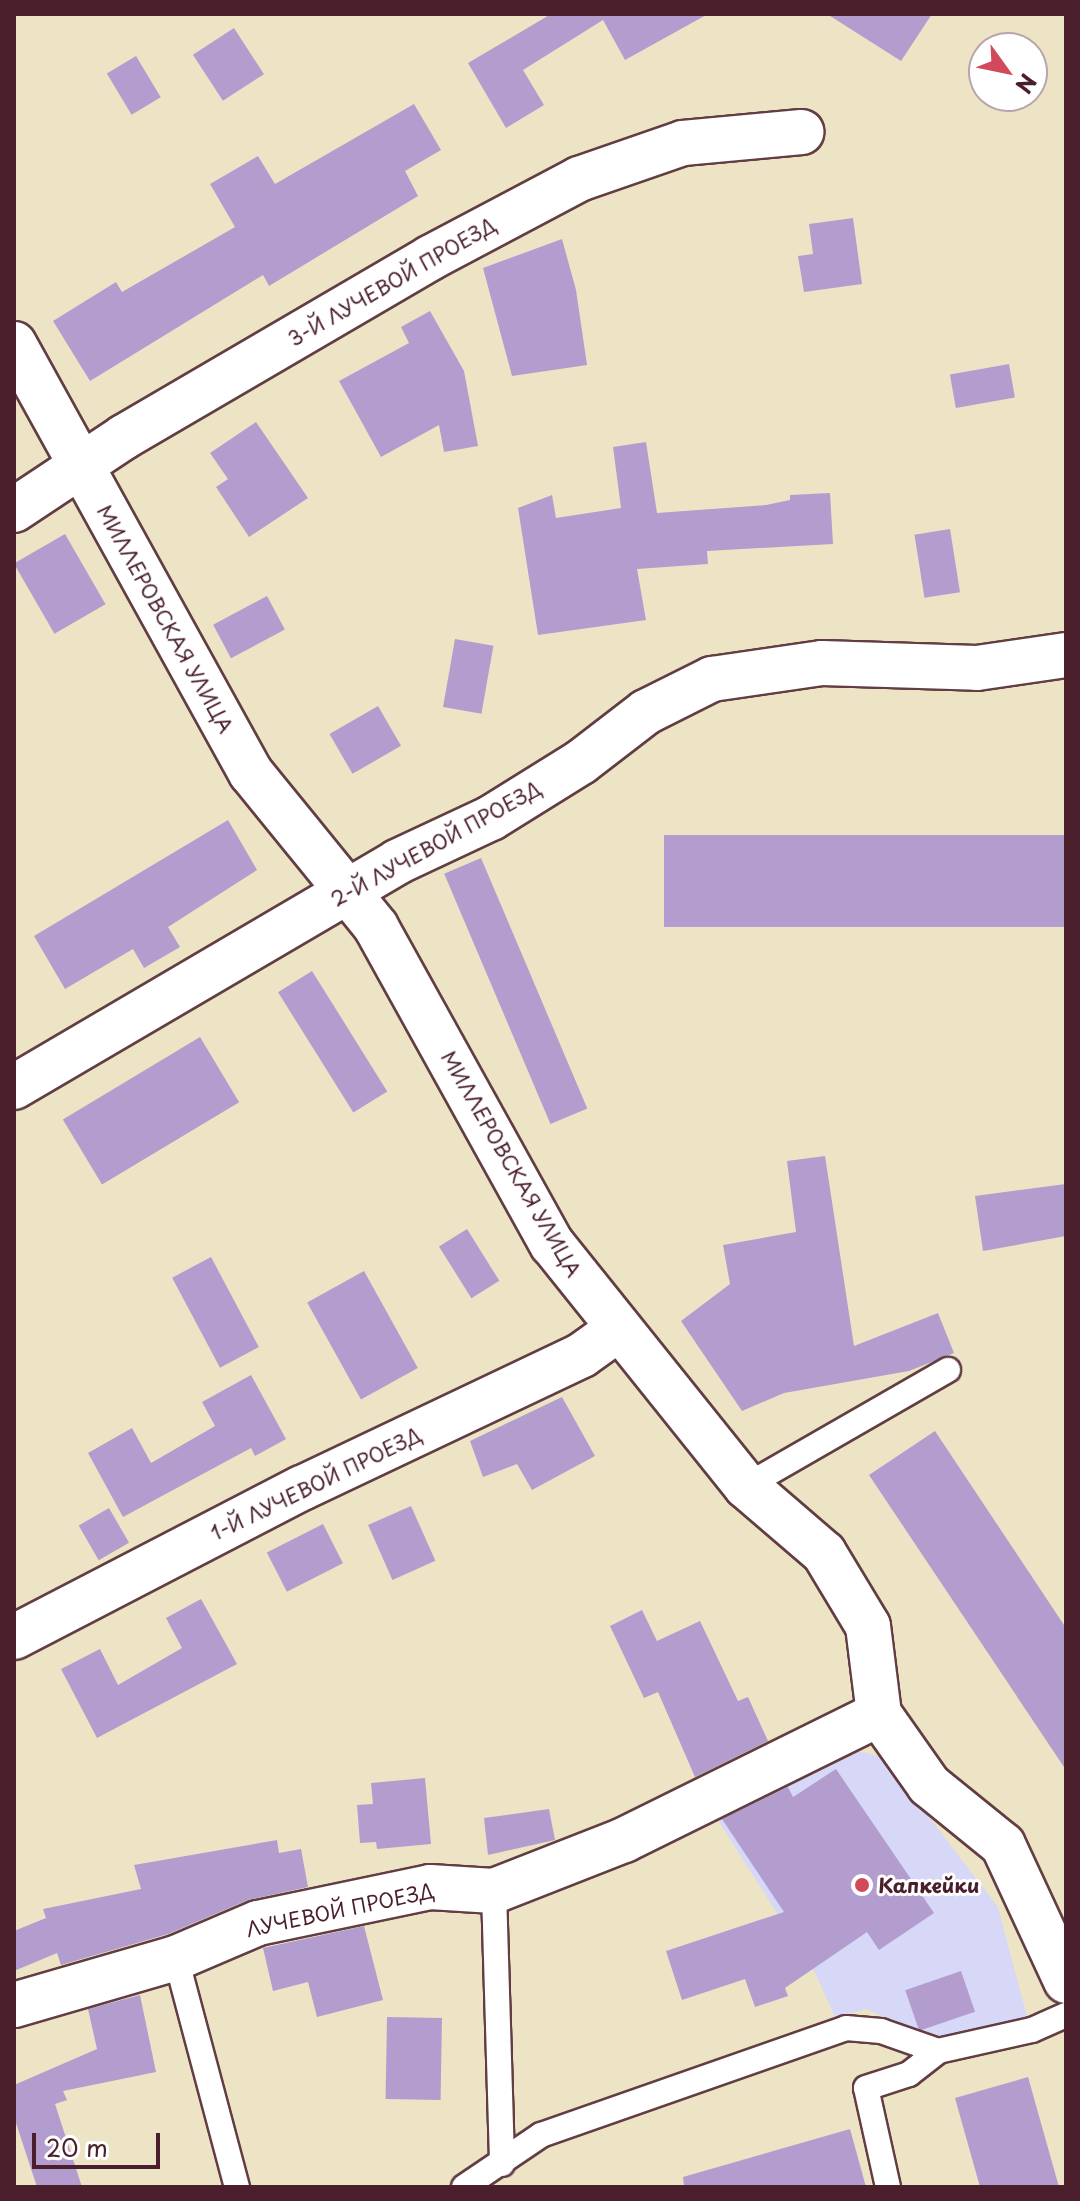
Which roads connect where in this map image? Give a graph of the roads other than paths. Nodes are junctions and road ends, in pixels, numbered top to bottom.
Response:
1 (801, 132) dead end
2 (14, 344) edge
3 (80, 467) junction
4 (14, 510) edge
5 (1066, 655) edge
6 (345, 892) junction
7 (14, 1087) edge
8 (617, 1330) junction
9 (948, 1370) dead end
10 (746, 1486) junction
11 (14, 1637) edge
12 (879, 1714) junction
13 (494, 1891) junction
14 (176, 1958) junction
15 (1066, 1981) edge
16 (14, 2005) edge
17 (1066, 2015) edge
18 (938, 2051) junction
19 (502, 2164) junction
20 (237, 2187) edge
21 (464, 2187) edge
22 (888, 2187) edge

1 - 3 street, 3-Й ЛУЧЕВОЙ ПРОЕЗД
2 - 3 street, МИЛЛЕРОВСКАЯ УЛИЦА
3 - 4 street, 3-Й ЛУЧЕВОЙ ПРОЕЗД
3 - 6 street, МИЛЛЕРОВСКАЯ УЛИЦА
5 - 6 street, 2-Й ЛУЧЕВОЙ ПРОЕЗД
6 - 7 street, 2-Й ЛУЧЕВОЙ ПРОЕЗД
6 - 8 street, МИЛЛЕРОВСКАЯ УЛИЦА
8 - 10 street, МИЛЛЕРОВСКАЯ УЛИЦА
8 - 11 street, 1-Й ЛУЧЕВОЙ ПРОЕЗД
9 - 10 lane
10 - 12 street, МИЛЛЕРОВСКАЯ УЛИЦА
12 - 13 street, ЛУЧЕВОЙ ПРОЕЗД
12 - 15 street, МИЛЛЕРОВСКАЯ УЛИЦА
13 - 14 street, ЛУЧЕВОЙ ПРОЕЗД
13 - 19 lane
14 - 16 street, ЛУЧЕВОЙ ПРОЕЗД
14 - 20 lane
17 - 18 lane
18 - 19 lane
18 - 22 lane
19 - 21 lane

